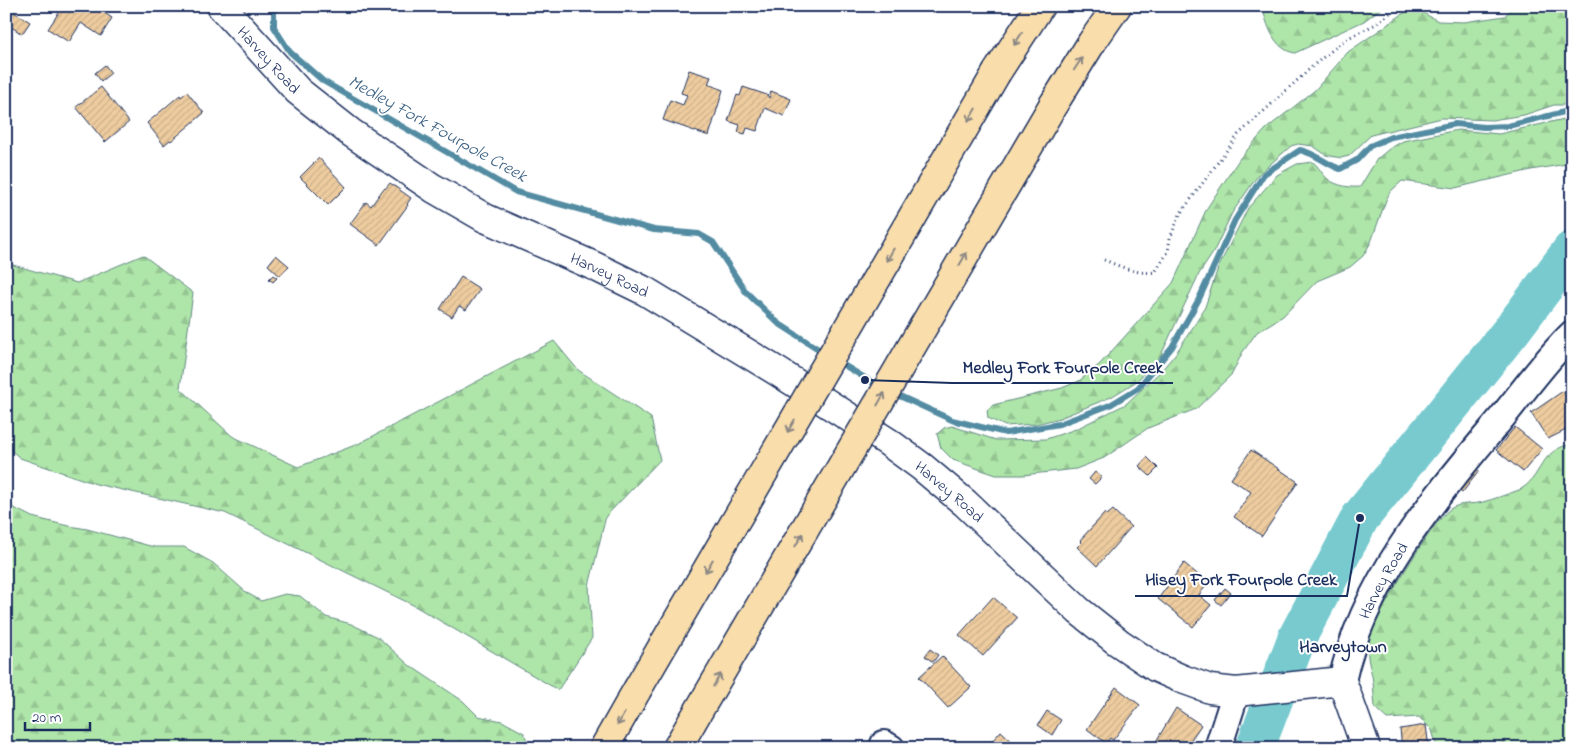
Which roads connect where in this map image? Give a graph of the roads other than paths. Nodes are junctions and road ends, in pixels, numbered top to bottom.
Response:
1 (221, 6) edge
2 (1040, 6) edge
3 (1117, 6) edge
4 (1572, 334) edge
5 (1342, 681) junction
6 (1244, 691) junction
7 (604, 748) edge
8 (677, 748) edge
9 (1218, 748) edge
10 (1366, 748) edge

1 - 6 street, Harvey Road
2 -> 7 highway, bridge
8 -> 3 highway, bridge
4 - 5 street, Harvey Road
5 - 6 street, Harvey Road
5 - 10 street
6 - 9 street

